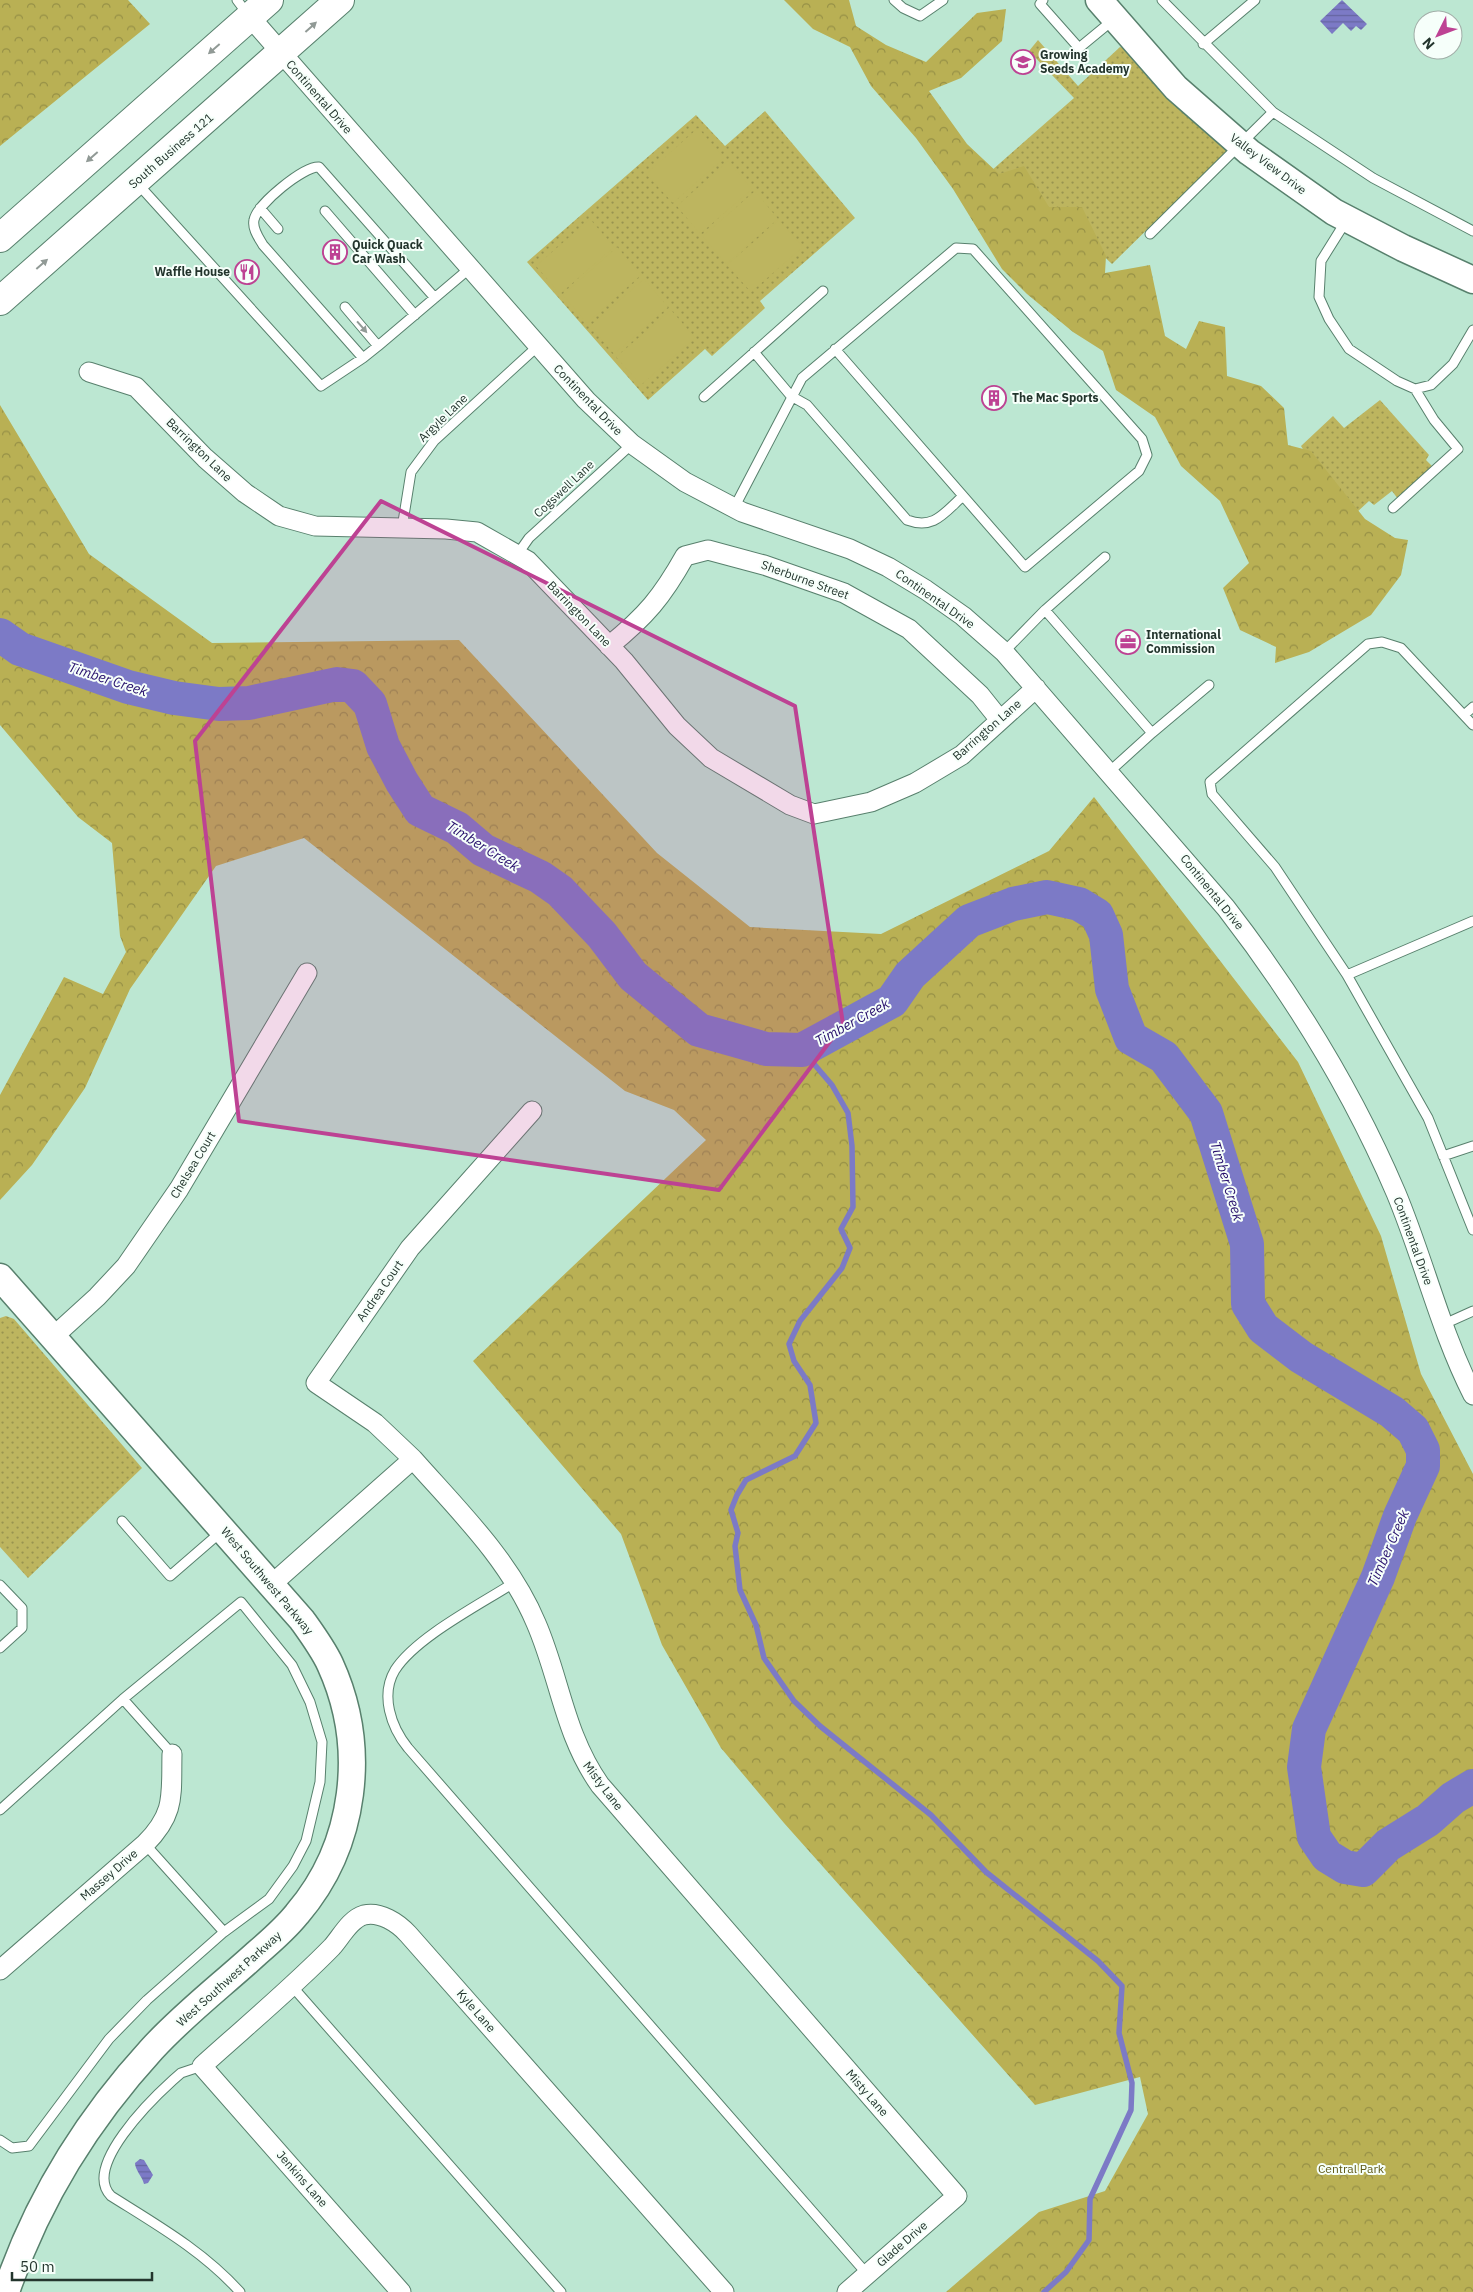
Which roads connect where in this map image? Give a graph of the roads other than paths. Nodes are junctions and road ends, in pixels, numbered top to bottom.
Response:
1 (340, 0) edge
2 (894, 0) edge
3 (943, 0) edge
4 (1043, 0) edge
5 (1162, 0) edge
6 (1254, 0) edge
7 (252, 6) edge
8 (1107, 9) edge
9 (1203, 44) junction
10 (281, 53) junction
11 (1273, 112) junction
12 (1240, 144) junction
13 (136, 182) junction
14 (260, 208) junction
15 (325, 211) dead end
16 (1348, 219) junction
17 (278, 229) dead end
18 (1473, 231) edge
19 (1150, 234) dead end
20 (0, 238) edge
21 (470, 268) junction
22 (1473, 280) edge
23 (823, 290) dead end
24 (3, 298) edge
25 (435, 298) junction
26 (345, 308) dead end
27 (415, 315) junction
28 (1473, 330) edge
29 (378, 346) junction
30 (538, 346) junction
31 (835, 349) junction
32 (754, 352) junction
33 (363, 358) junction
34 (89, 372) dead end
35 (1415, 388) junction
36 (704, 396) dead end
37 (791, 396) junction
38 (632, 444) junction
39 (963, 496) junction
40 (734, 508) junction
41 (1393, 508) dead end
42 (402, 528) junction
43 (517, 555) junction
44 (1106, 557) dead end
45 (1045, 610) junction
46 (609, 646) junction
47 (1004, 652) junction
48 (1209, 685) dead end
49 (1036, 688) junction
50 (1473, 707) edge
51 (1464, 715) junction
52 (1000, 720) junction
53 (1473, 725) edge
54 (1152, 733) junction
55 (1109, 772) junction
56 (1473, 921) edge
57 (307, 973) dead end
58 (1348, 975) junction
59 (532, 1111) dead end
60 (1473, 1146) edge
61 (1443, 1156) junction
62 (1473, 1230) edge
63 (6, 1287) edge
64 (1473, 1311) edge
65 (1442, 1325) junction
66 (53, 1337) junction
67 (1473, 1395) edge
68 (413, 1459) junction
69 (122, 1521) dead end
70 (224, 1530) junction
71 (515, 1582) junction
72 (272, 1584) junction
73 (0, 1585) edge
74 (0, 1648) edge
75 (123, 1699) junction
76 (172, 1754) joint
77 (0, 1810) edge
78 (145, 1844) junction
79 (224, 1932) junction
80 (3, 1963) edge
81 (291, 1985) junction
82 (202, 2066) junction
83 (0, 2140) edge
84 (957, 2196) joint
85 (867, 2274) junction
86 (10, 2288) edge
87 (240, 2292) edge
88 (401, 2292) edge
89 (561, 2292) edge
90 (724, 2292) edge
91 (847, 2292) edge

10 -> 1 main road, South Business 121
2 - 3 lane
4 - 8 lane
5 - 9 lane
6 - 9 lane
7 - 10 street, Continental Drive
7 -> 20 main road
8 - 12 street, Valley View Drive
9 - 11 lane
10 - 13 main road, South Business 121
10 - 21 street, Continental Drive
11 - 12 lane
11 - 18 lane
12 - 16 street, Valley View Drive
12 - 19 lane
24 -> 13 main road, South Business 121
13 - 33 lane
14 - 17 lane
14 - 25 lane
14 - 33 lane
15 - 27 lane
16 - 22 street, Valley View Drive
16 - 35 lane
21 - 25 lane
21 - 30 street, Continental Drive
23 - 32 lane
25 - 27 lane
26 -> 29 lane
27 - 29 lane
28 - 35 lane
29 - 33 lane
30 - 38 street, Continental Drive
30 - 42 lane, Argyle Lane
31 - 37 lane
31 - 39 lane
31 - 39 lane
32 - 36 lane
32 - 37 lane
34 - 42 street, Barrington Lane
35 - 41 lane
37 - 39 lane
37 - 40 lane
38 - 40 street, Continental Drive
38 - 43 lane, Cogswell Lane
40 - 47 street, Continental Drive
42 - 43 street, Barrington Lane
43 - 46 street, Barrington Lane
44 - 45 lane
45 - 47 lane
45 - 54 lane
46 - 52 street, Barrington Lane
46 - 52 street, Sherburne Street
47 - 49 street, Continental Drive
48 - 54 lane
49 - 52 street, Barrington Lane
49 - 55 street, Continental Drive
50 - 51 lane
51 - 53 lane
51 - 58 lane
54 - 55 lane
55 - 65 street, Continental Drive
56 - 58 lane
57 - 66 street, Chelsea Court
58 - 61 lane
59 - 68 street, Andrea Court
60 - 61 lane
61 - 62 lane
63 - 66 street, West Southwest Parkway
64 - 65 lane
65 - 67 street, Continental Drive
66 - 70 street, West Southwest Parkway
68 - 71 street, Misty Lane
68 - 72 street
69 - 70 lane
70 - 72 street, West Southwest Parkway
71 - 84 street, Misty Lane
71 - 85 lane
72 - 86 street, West Southwest Parkway
73 - 74 lane
75 - 76 lane
75 - 77 lane
75 - 79 lane
76 - 78 street, Massey Drive
78 - 79 lane
78 - 80 street, Massey Drive
79 - 83 lane
81 - 82 street, Kyle Lane
81 - 89 lane
81 - 90 street, Kyle Lane
82 - 87 lane
82 - 88 street, Jenkins Lane
84 - 85 street, Glade Drive
85 - 91 street, Glade Drive

